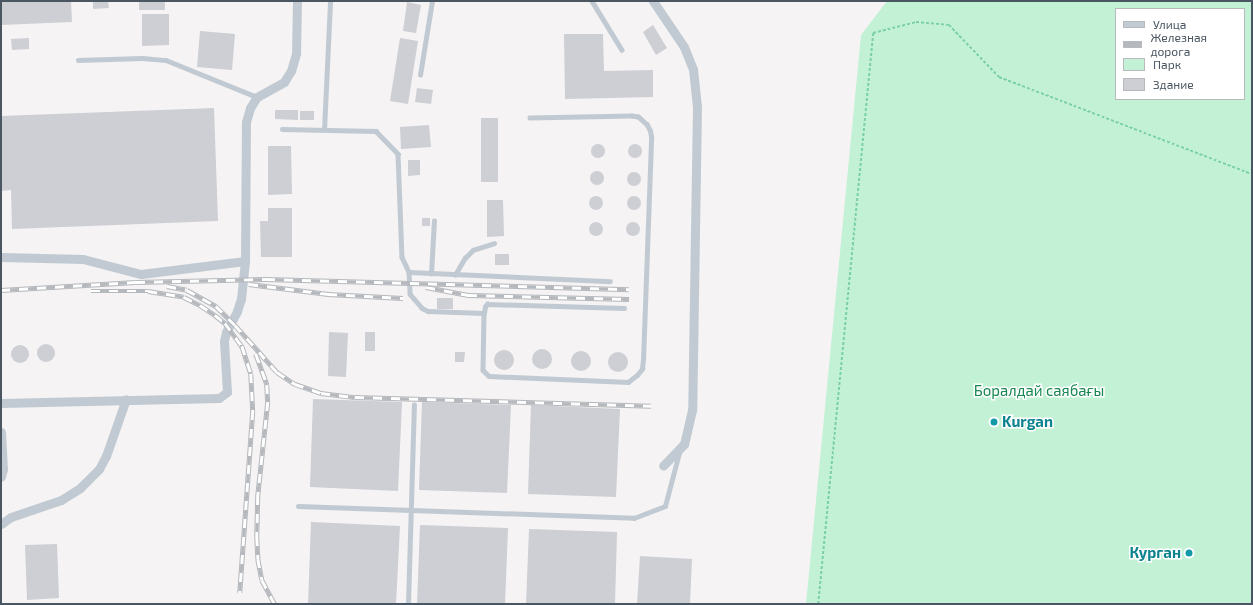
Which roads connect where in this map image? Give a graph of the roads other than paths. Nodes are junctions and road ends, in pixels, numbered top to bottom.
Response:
1 (297, 1) edge
2 (330, 1) edge
3 (432, 1) edge
4 (592, 1) edge
5 (654, 1) edge
6 (622, 50) dead end
7 (78, 60) dead end
8 (420, 75) dead end
9 (257, 97) junction
10 (530, 118) dead end
11 (282, 129) dead end
12 (324, 130) junction
13 (434, 222) dead end
14 (494, 243) dead end
15 (1, 257) edge
16 (245, 261) junction
17 (408, 272) junction
18 (431, 274) junction
19 (455, 275) junction
20 (610, 281) dead end
21 (624, 308) dead end
22 (484, 313) junction
23 (126, 399) junction
24 (1, 403) edge
25 (414, 405) dead end
26 (1, 432) edge
27 (680, 449) junction
28 (663, 466) dead end
29 (1, 477) edge
30 (298, 506) dead end
31 (411, 510) junction
32 (1, 524) edge
33 (408, 604) edge

1 - 9 street
2 - 12 lane
3 - 8 lane
4 - 6 lane
5 - 27 street
7 - 9 lane
9 - 16 street
10 - 22 lane
11 - 12 lane
12 - 17 lane
13 - 18 lane
14 - 19 lane
15 - 16 street
16 - 23 street
17 - 18 lane
17 - 22 lane
18 - 19 lane
19 - 20 lane
21 - 22 lane
23 - 24 street
23 - 32 street
25 - 31 lane
26 - 29 street
27 - 28 street
27 - 31 lane
30 - 31 lane
31 - 33 lane

